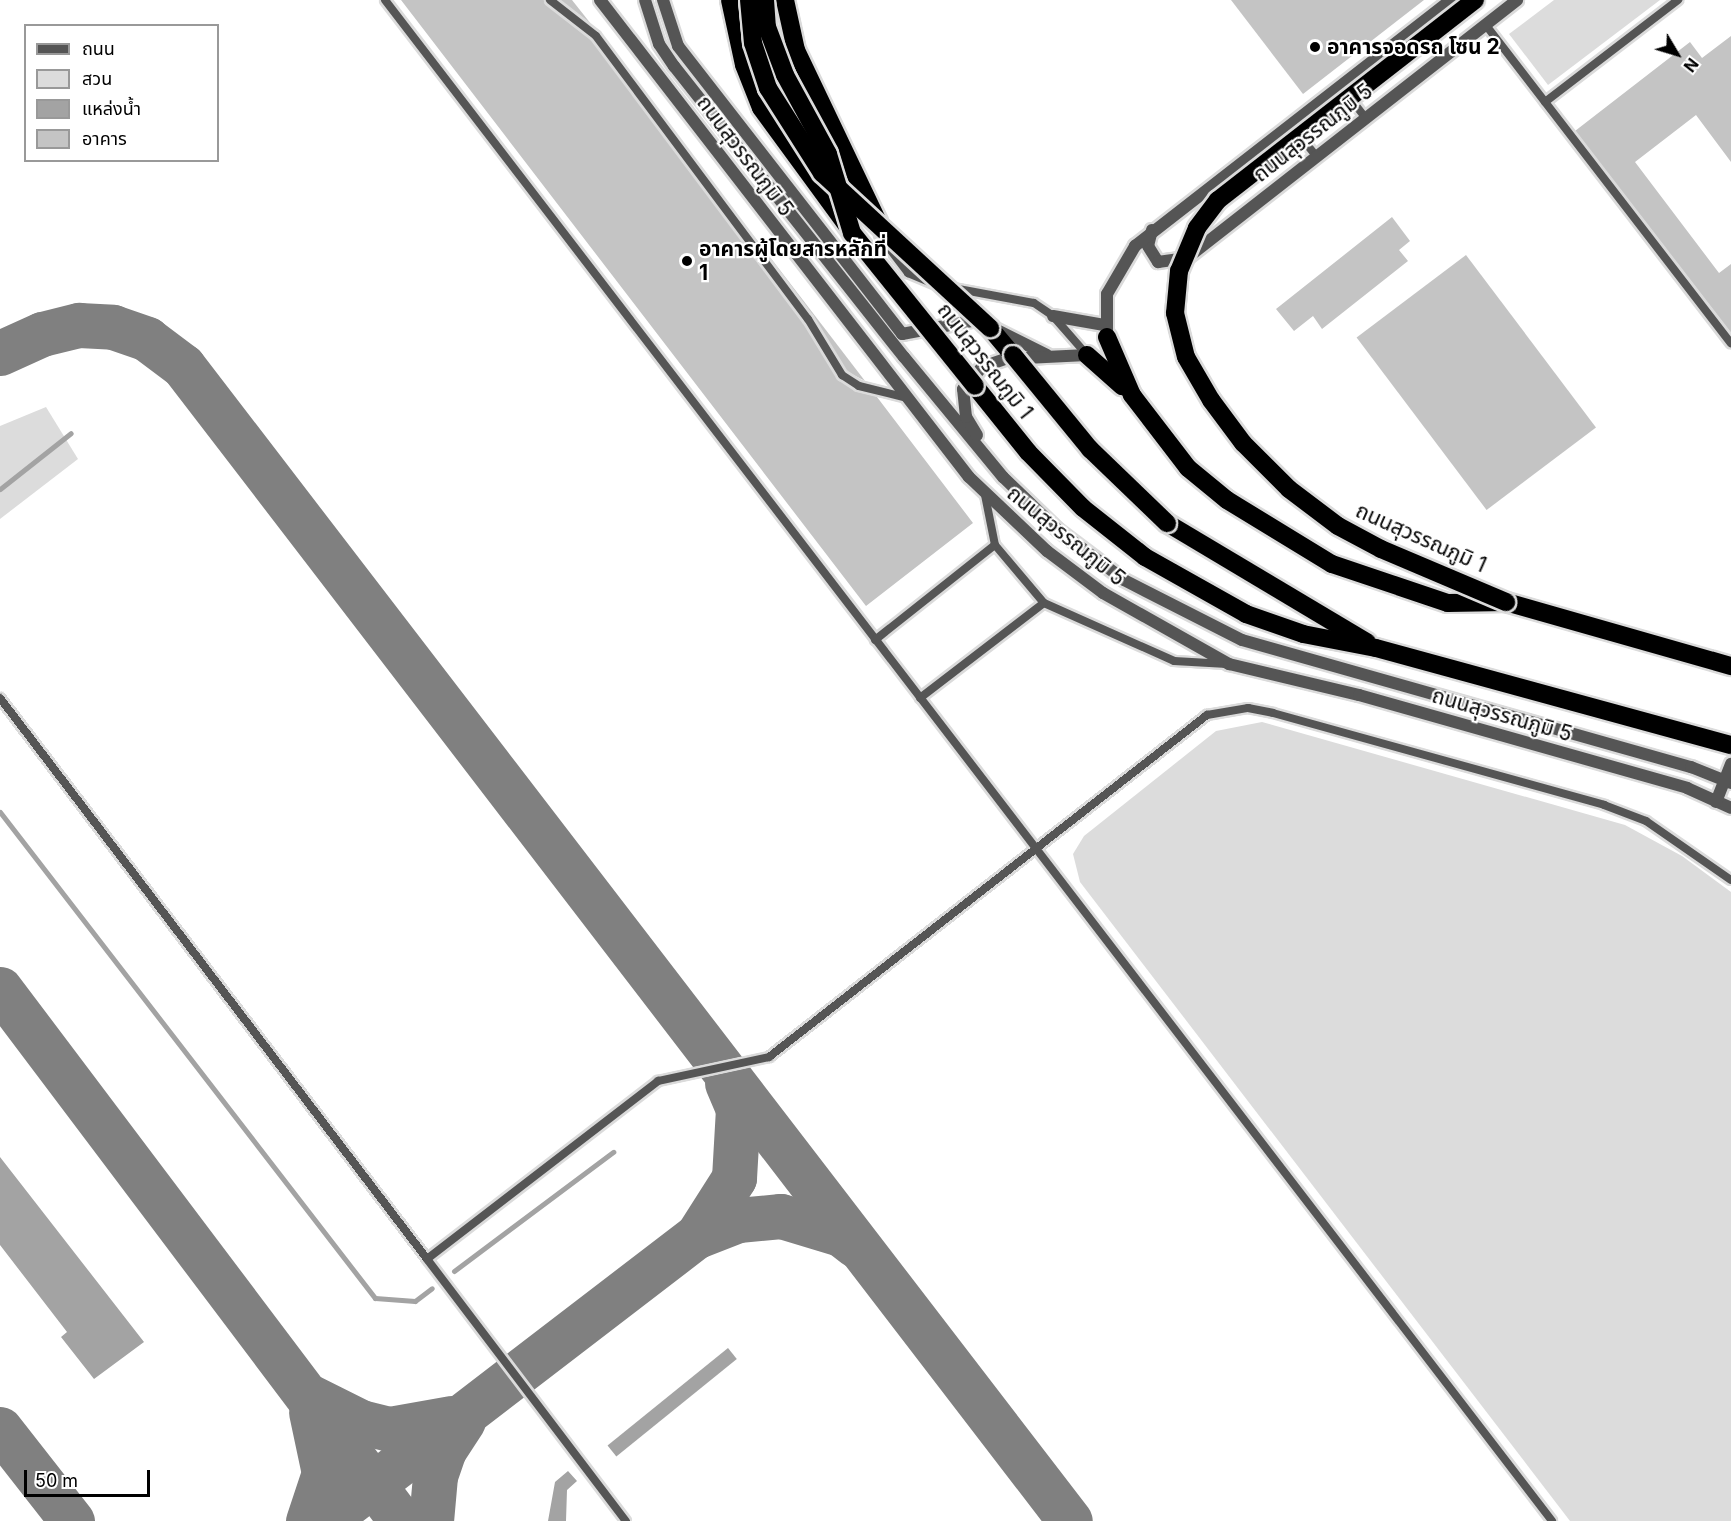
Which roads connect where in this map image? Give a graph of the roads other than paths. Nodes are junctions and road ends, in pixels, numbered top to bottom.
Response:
1 (385, 0) edge
2 (550, 0) edge
3 (600, 0) edge
4 (645, 0) edge
5 (663, 0) edge
6 (730, 0) edge
7 (736, 0) edge
8 (749, 0) edge
9 (765, 0) edge
10 (785, 0) edge
11 (1451, 0) edge
12 (1475, 0) edge
13 (1517, 0) edge
14 (1678, 0) edge
15 (1485, 24) junction
16 (1340, 85) junction
17 (1545, 102) junction
18 (1365, 117) junction
19 (1291, 124) junction
20 (1316, 156) junction
21 (878, 222) junction
22 (1152, 230) junction
23 (852, 233) junction
24 (1053, 316) junction
25 (1106, 331) junction
26 (1731, 343) edge
27 (1047, 355) junction
28 (1087, 355) junction
29 (1132, 395) junction
30 (907, 398) junction
31 (1004, 477) junction
32 (984, 495) junction
33 (995, 545) junction
34 (1506, 602) junction
35 (1044, 603) junction
36 (875, 640) junction
37 (1376, 648) junction
38 (1229, 664) junction
39 (1731, 666) edge
40 (0, 698) edge
41 (920, 698) junction
42 (1731, 743) edge
43 (1731, 764) edge
44 (1728, 781) edge
45 (1716, 802) junction
46 (1731, 808) edge
47 (1039, 850) junction
48 (1731, 880) edge
49 (427, 1259) junction
50 (626, 1521) edge
51 (1552, 1521) edge

1 - 36 lane
2 - 30 lane
3 - 30 street, ถนนสุวรรณภูมิ 5
4 - 31 street, ถนนสุวรรณภูมิ 5
5 - 27 street
6 - 23 highway, ถนนสุวรรณภูมิ 1
7 - 24 lane
8 - 21 highway, ถนนสุวรรณภูมิ 1, bridge
9 - 23 highway, ถนนสุวรรณภูมิ 1, bridge
10 - 21 highway, ถนนสุวรรณภูมิ 1
11 - 16 street, ถนนสุวรรณภูมิ 5
12 - 34 highway, ถนนสุวรรณภูมิ 1, bridge
13 - 15 street, ถนนสุวรรณภูมิ 5
14 - 17 lane
15 - 17 lane
15 - 18 street, ถนนสุวรรณภูมิ 5
16 - 18 lane
16 - 19 street, ถนนสุวรรณภูมิ 5
17 - 26 lane
18 - 20 street, ถนนสุวรรณภูมิ 5
19 - 20 lane
19 - 22 street, ถนนสุวรรณภูมิ 5
20 - 22 street, ถนนสุวรรณภูมิ 5
21 - 37 highway, ถนนสุวรรณภูมิ 1, bridge
22 - 25 street, ถนนสุวรรณภูมิ 5
23 - 37 highway, ถนนสุวรรณภูมิ 1, bridge
24 - 25 street
24 - 28 lane
25 - 29 highway
27 - 28 street, ถนนสุวรรณภูมิ 5
27 - 31 street, ถนนสุวรรณภูมิ 5
28 - 29 highway
29 - 34 highway
30 - 32 street, ถนนสุวรรณภูมิ 5
31 - 44 street, ถนนสุวรรณภูมิ 5
32 - 33 lane
32 - 38 street, ถนนสุวรรณภูมิ 5
33 - 35 lane
33 - 36 lane
34 - 39 highway, ถนนสุวรรณภูมิ 1
35 - 38 lane
35 - 41 lane
36 - 41 lane
37 - 42 highway, ถนนสุวรรณภูมิ 1
38 - 45 street, ถนนสุวรรณภูมิ 5
40 - 49 lane
41 - 47 lane
43 - 44 street
44 - 45 street
45 - 46 street, ถนนสุวรรณภูมิ 5
47 - 48 lane
47 - 49 lane
47 - 51 lane
49 - 50 lane

